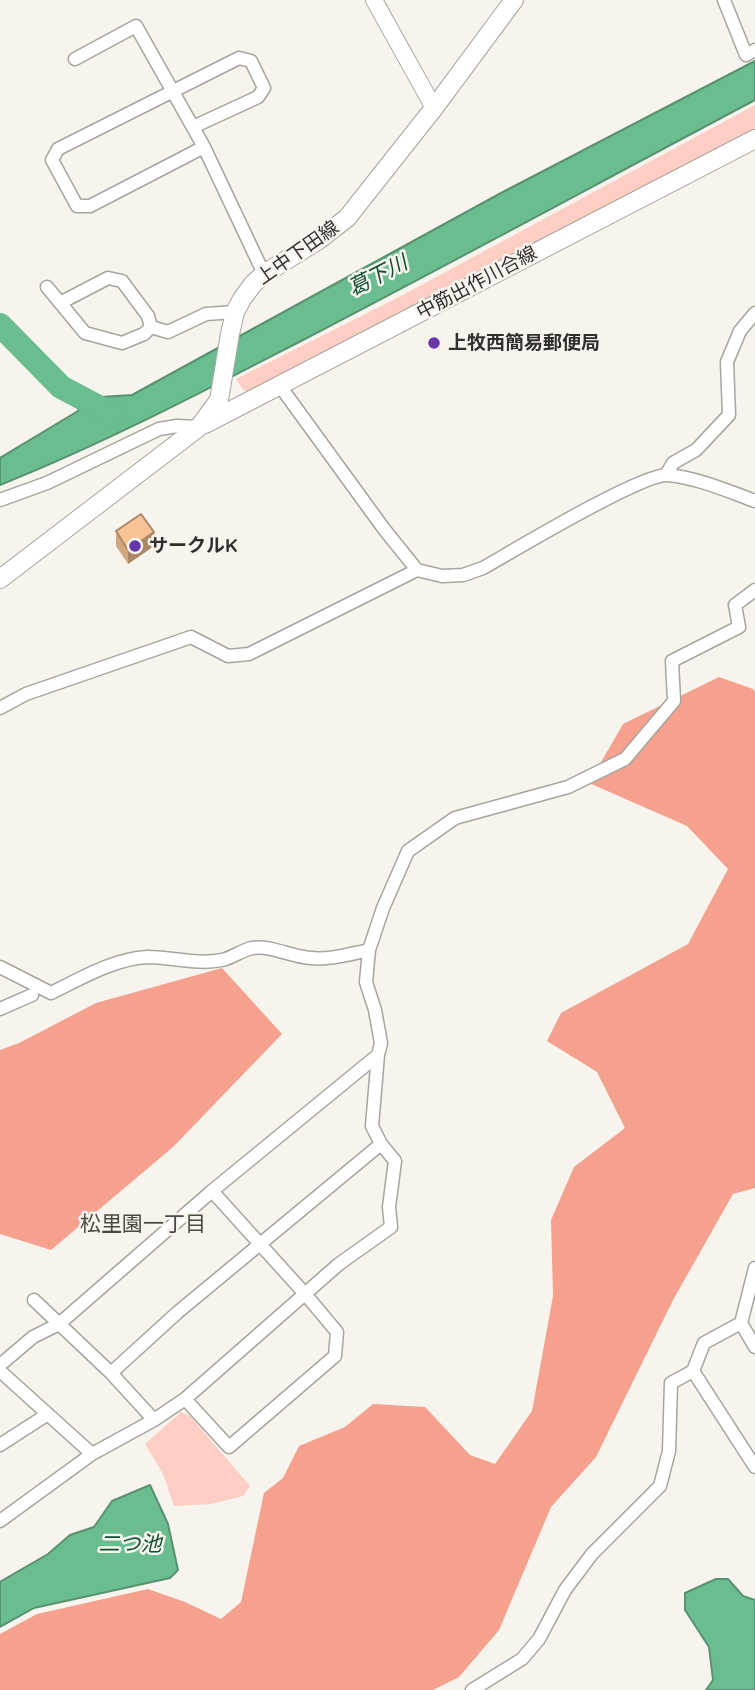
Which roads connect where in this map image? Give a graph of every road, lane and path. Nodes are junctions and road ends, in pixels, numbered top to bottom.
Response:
1 (374, 0) edge
2 (514, 0) edge
3 (724, 0) edge
4 (755, 50) edge
5 (75, 59) dead end
6 (174, 91) junction
7 (434, 108) junction
8 (193, 127) junction
9 (755, 139) edge
10 (204, 147) junction
11 (264, 274) junction
12 (47, 287) dead end
13 (60, 303) junction
14 (235, 312) junction
15 (755, 313) edge
16 (151, 327) junction
17 (280, 386) junction
18 (199, 427) junction
19 (666, 475) junction
20 (0, 500) edge
21 (755, 502) edge
22 (417, 570) junction
23 (0, 579) edge
24 (755, 590) edge
25 (0, 708) edge
26 (369, 950) junction
27 (0, 967) edge
28 (32, 995) dead end
29 (0, 1009) edge
30 (378, 1055) junction
31 (381, 1144) junction
32 (212, 1191) junction
33 (259, 1244) junction
34 (755, 1268) edge
35 (306, 1295) junction
36 (34, 1300) dead end
37 (740, 1323) junction
38 (60, 1324) junction
39 (755, 1347) edge
40 (0, 1365) edge
41 (0, 1371) edge
42 (693, 1371) junction
43 (111, 1373) junction
44 (185, 1399) junction
45 (48, 1414) junction
46 (153, 1420) junction
47 (0, 1445) edge
48 (92, 1454) junction
49 (755, 1467) edge
50 (0, 1521) edge
51 (472, 1690) edge

1 - 7 street
2 - 7 main road, 上中下田線
3 - 4 street
5 - 6 street
6 - 8 street
6 - 8 street
6 - 10 street
7 - 11 main road, 上中下田線
8 - 10 street
9 - 17 main road, 中筋出作川合線
10 - 11 street
11 - 14 main road, 上中下田線
12 - 13 street
13 - 16 street
13 - 16 street
14 - 16 street
14 - 18 main road, 上中下田線
15 - 19 street
17 - 18 main road, 中筋出作川合線
17 - 22 street
18 - 20 street
18 - 23 main road, 上中下田線
19 - 21 street
19 - 22 street
22 - 25 street
24 - 26 street
26 - 27 street
26 - 30 street
28 - 29 street
30 - 31 street
30 - 32 street
31 - 33 street
31 - 35 street
32 - 33 street
32 - 38 street
33 - 35 street
33 - 43 street
34 - 37 street
35 - 44 street
35 - 44 street
36 - 38 street
37 - 39 street
37 - 42 street
38 - 40 street
38 - 43 street
41 - 45 street
42 - 49 street
42 - 51 street
43 - 46 street
44 - 46 street
45 - 47 street
45 - 48 street
46 - 48 street
48 - 50 street

